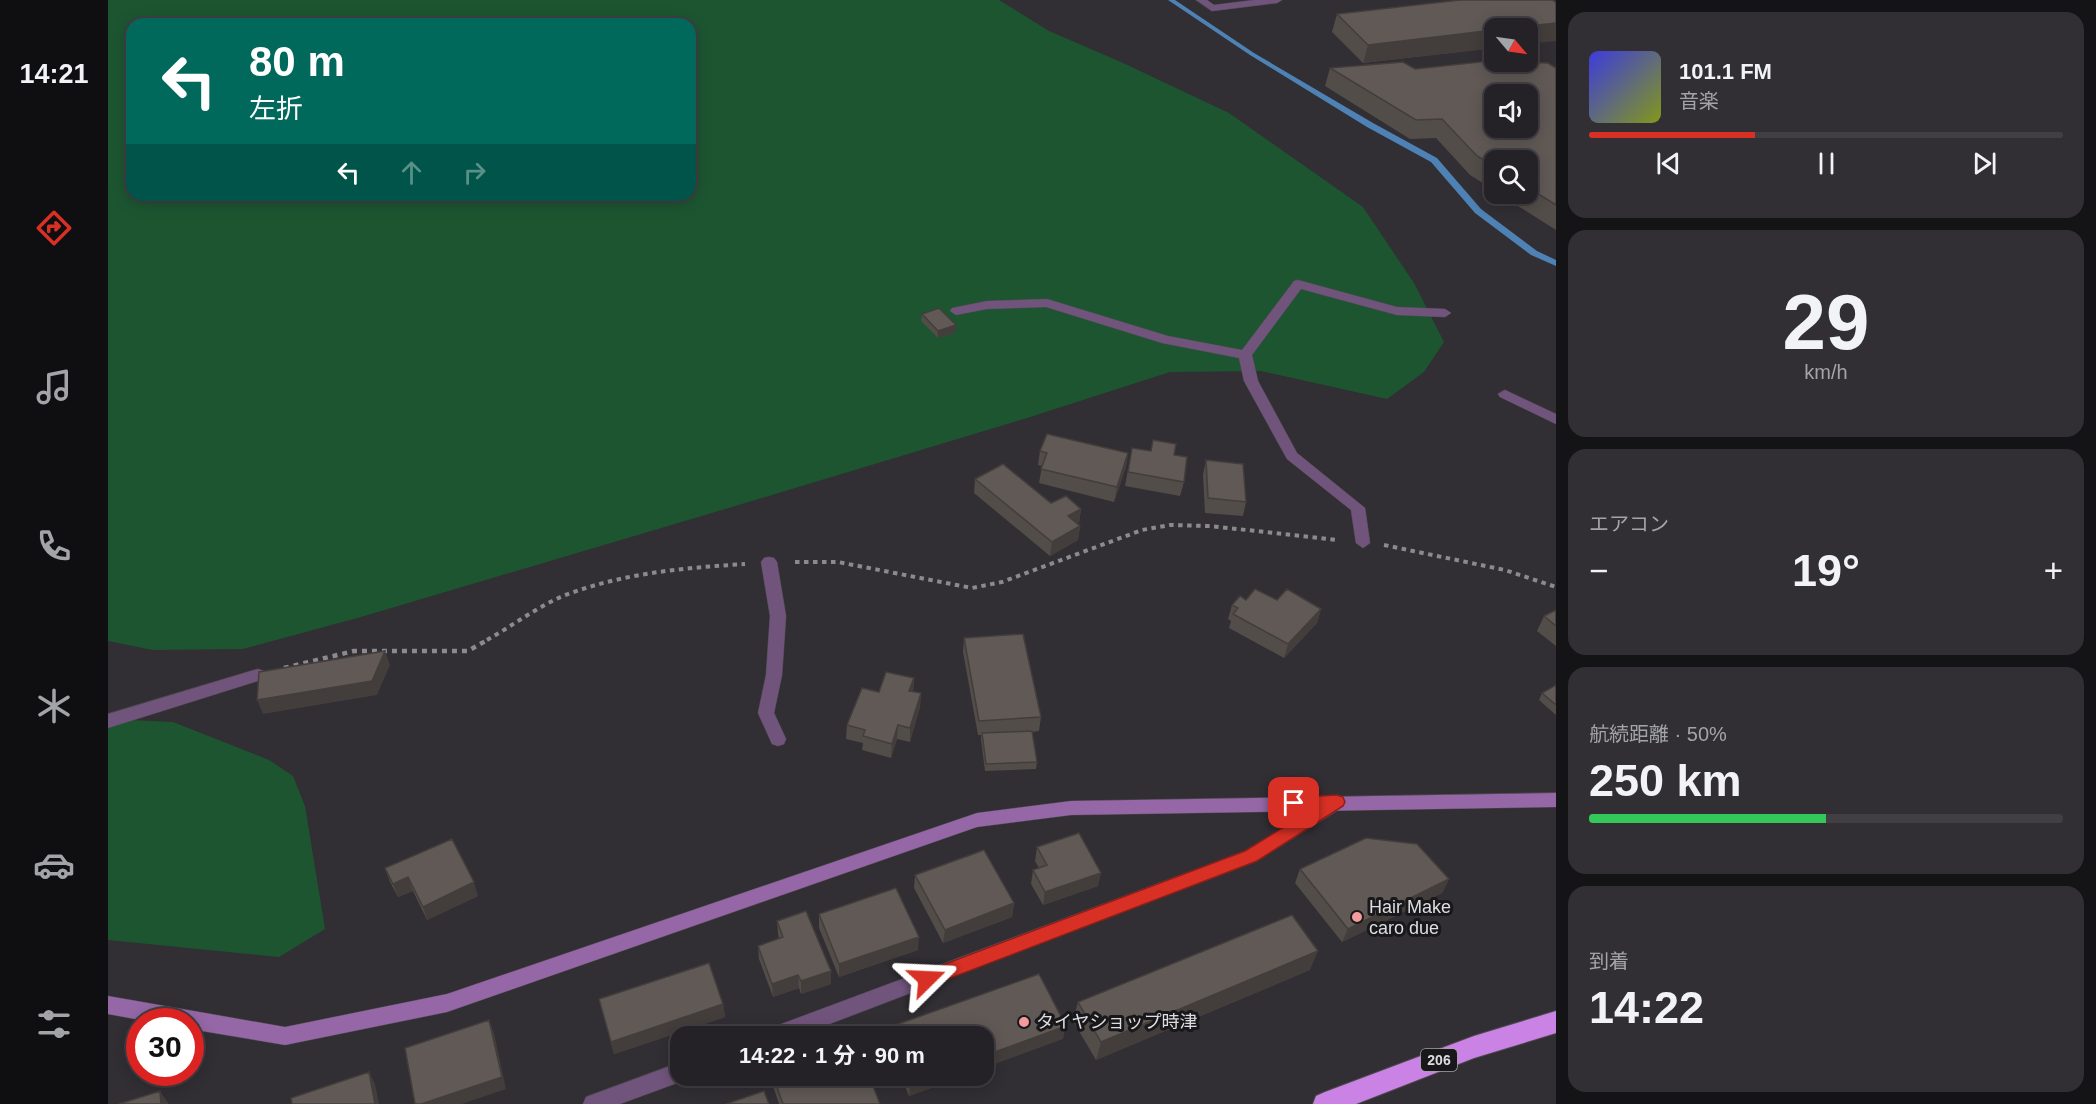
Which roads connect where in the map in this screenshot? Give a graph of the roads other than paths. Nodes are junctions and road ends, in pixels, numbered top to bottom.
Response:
1 (1202, 0) edge
2 (1277, 0) edge
3 (956, 311) dead end
4 (1445, 313) dead end
5 (1245, 355) junction
6 (1504, 394) dead end
7 (1556, 420) edge
8 (1363, 543) road end
9 (769, 562) road end
10 (258, 675) edge
11 (108, 721) edge
12 (778, 739) dead end
13 (1556, 800) edge
14 (1337, 802) junction
15 (108, 1005) edge
16 (1556, 1022) edge
17 (802, 1026) edge
18 (670, 1076) edge
19 (593, 1104) edge
20 (1325, 1104) edge

1 - 2 street
3 - 5 street
4 - 5 street
5 - 8 street
6 - 7 street
9 - 12 street
10 - 11 street
13 - 14 street
14 - 15 street
14 - 17 street
16 - 20 highway, 206
18 - 19 street

